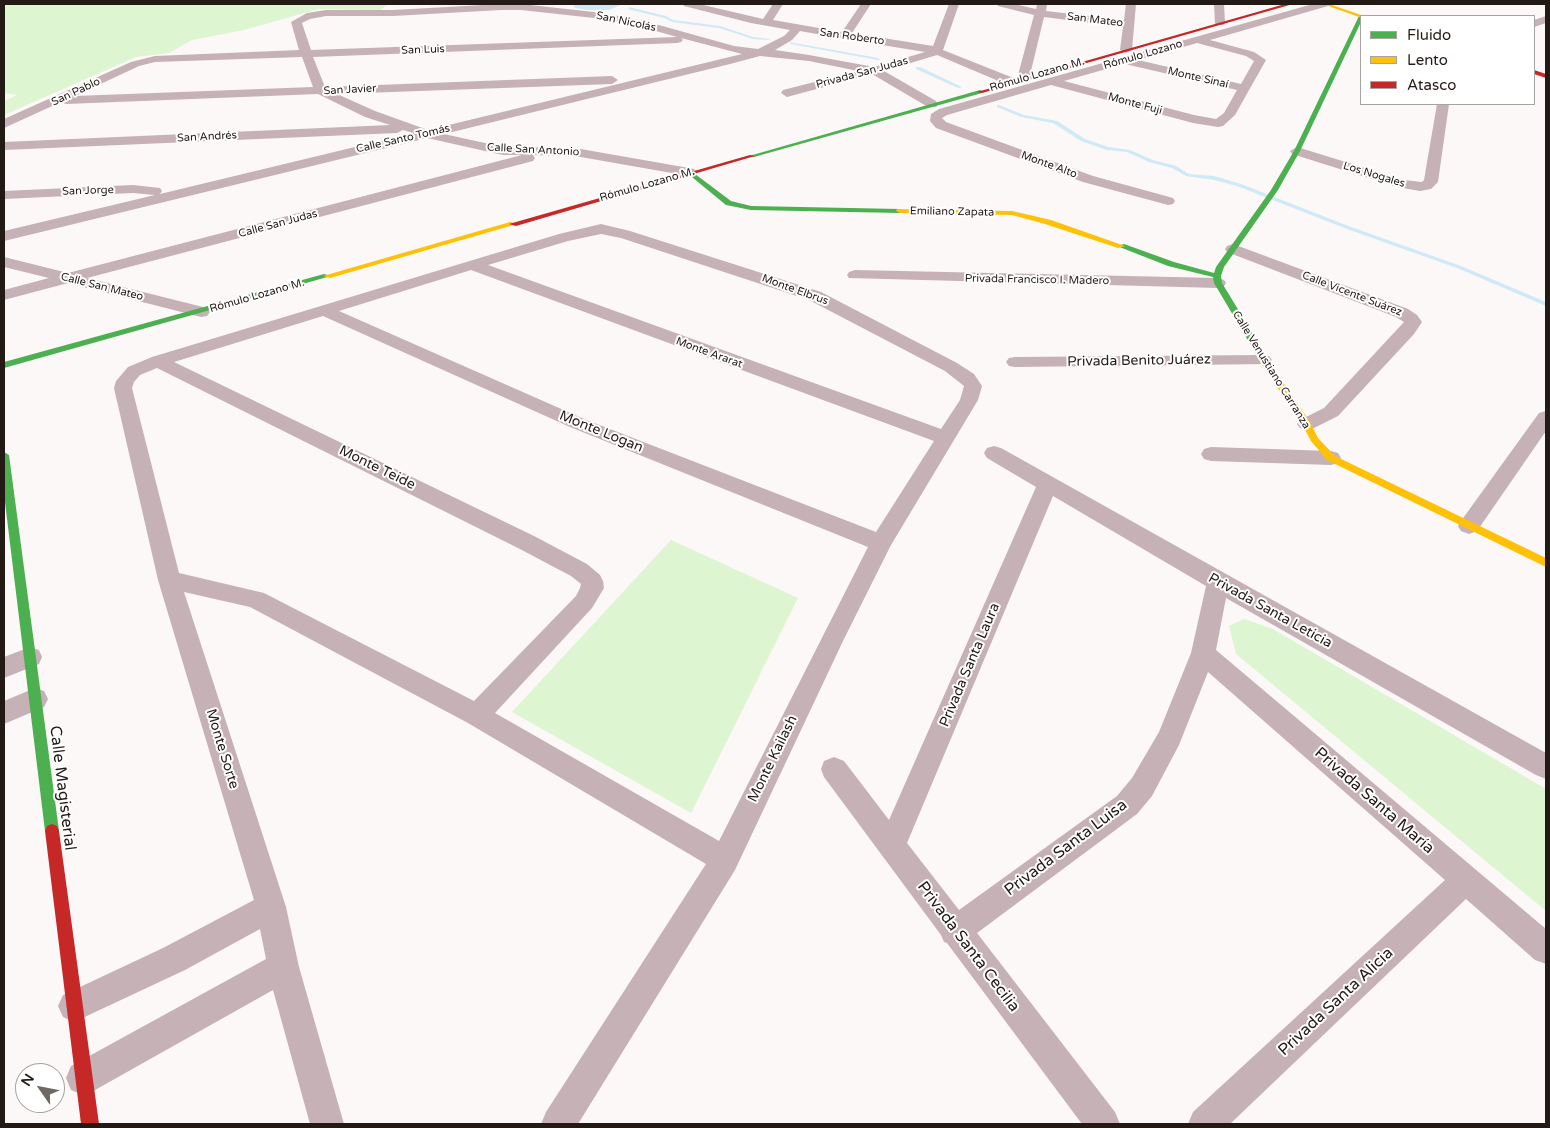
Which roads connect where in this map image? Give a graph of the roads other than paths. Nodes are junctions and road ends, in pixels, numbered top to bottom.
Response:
1 (688, 4) edge
2 (778, 4) edge
3 (866, 4) edge
4 (954, 4) edge
5 (1002, 4) edge
6 (1130, 4) edge
7 (1219, 4) edge
8 (1290, 4) edge
9 (1324, 4) edge
10 (1041, 8) edge
11 (1360, 17) edge
12 (1360, 19) edge
13 (766, 22) junction
14 (1220, 23) junction
15 (1129, 24) junction
16 (796, 29) junction
17 (845, 36) junction
18 (698, 40) junction
19 (1197, 40) junction
20 (937, 51) junction
21 (762, 52) junction
22 (307, 54) junction
23 (1125, 55) junction
24 (148, 60) joint
25 (873, 70) junction
26 (1017, 80) junction
27 (641, 82) junction
28 (1052, 82) junction
29 (1244, 88) junction
30 (321, 91) junction
31 (787, 93) dead end
32 (58, 100) junction
33 (1443, 105) edge
34 (934, 111) junction
35 (4, 124) edge
36 (410, 128) junction
37 (427, 134) junction
38 (4, 146) edge
39 (553, 151) junction
40 (1298, 151) junction
41 (689, 172) junction
42 (700, 182) junction
43 (173, 194) junction
44 (4, 195) edge
45 (1168, 201) dead end
46 (4, 236) edge
47 (1233, 249) junction
48 (433, 258) dead end
49 (4, 262) edge
50 (474, 266) junction
51 (855, 275) dead end
52 (67, 278) junction
53 (1218, 280) junction
54 (4, 295) edge
55 (325, 311) junction
56 (201, 312) junction
57 (1263, 360) junction
58 (158, 361) junction
59 (1015, 362) dead end
60 (4, 365) edge
61 (972, 386) joint
62 (1546, 417) edge
63 (1307, 424) junction
64 (945, 438) junction
65 (994, 453) dead end
66 (1211, 454) dead end
67 (4, 455) edge
68 (1331, 458) junction
69 (1048, 484) junction
70 (1469, 526) junction
71 (881, 543) junction
72 (1546, 563) edge
73 (169, 580) junction
74 (1218, 582) junction
75 (1203, 653) junction
76 (30, 657) junction
77 (4, 668) edge
78 (35, 699) junction
79 (4, 713) edge
80 (476, 714) junction
81 (1546, 767) edge
82 (834, 769) dead end
83 (892, 846) junction
84 (725, 860) junction
85 (1466, 880) junction
86 (271, 907) junction
87 (955, 931) junction
88 (1546, 949) edge
89 (284, 966) junction
90 (74, 1006) junction
91 (83, 1078) junction
92 (90, 1124) edge
93 (327, 1124) edge
94 (558, 1124) edge
95 (1103, 1124) edge
96 (1205, 1124) edge

1 - 13 street, San Roberto
2 - 13 street
3 - 17 street
4 - 20 street
5 - 10 street, San Mateo
6 - 15 street
7 - 14 street
8 - 14 street, Rómulo Lozano M.
9 - 11 street
9 - 19 street, Rómulo Lozano
10 - 15 street, San Mateo
10 - 26 street
12 - 40 street
13 - 16 street, San Roberto
14 - 23 street, Rómulo Lozano M.
15 - 23 street
16 - 17 street, San Roberto
16 - 21 street, Calle Santo Tomás
17 - 20 street, San Roberto
18 - 21 street, San Nicolás
18 - 22 street, San Luis
18 - 22 street, San Nicolás
19 - 23 street, Rómulo Lozano
19 - 29 street
20 - 25 street, Privada San Judas
20 - 26 street, San Roberto
21 - 25 street, San Nicolás
21 - 27 street, Calle Santo Tomás
22 - 24 street, San Luis
22 - 30 street
23 - 26 street, Rómulo Lozano M.
23 - 28 street, Rómulo Lozano
23 - 29 street, Monte Sinaí
24 - 32 street, San Pablo
25 - 31 street, Privada San Judas
25 - 34 street, San Nicolás
26 - 34 street, Rómulo Lozano M.
27 - 30 street, San Javier
27 - 37 street, Calle Santo Tomás
28 - 29 street, Monte Fuji
28 - 34 street, Rómulo Lozano
30 - 32 street, San Javier
30 - 36 street, Calle San Antonio
32 - 35 street, San Pablo
33 - 40 street, Los Nogales
34 - 41 street, Rómulo Lozano M.
34 - 45 street, Monte Alto
36 - 37 street, Calle San Antonio
36 - 38 street, San Andrés
37 - 39 street, Calle San Antonio
37 - 43 street, Calle Santo Tomás
39 - 41 street, Calle San Antonio
39 - 52 street, Calle San Judas
40 - 47 street
41 - 42 street, Emiliano Zapata
41 - 56 street, Rómulo Lozano M.
42 - 48 street
42 - 53 street, Emiliano Zapata
43 - 44 street, San Jorge
43 - 46 street, Calle Santo Tomás
47 - 53 street
47 - 63 street, Calle Vicente Suárez
49 - 52 street, Calle San Mateo
50 - 55 street
50 - 61 street, Monte Elbrus
50 - 64 street, Monte Ararat
51 - 53 street, Privada Francisco I. Madero
52 - 54 street, Calle San Judas
52 - 56 street, Calle San Mateo
53 - 57 street, Calle Venustiano Carranza
55 - 58 street
55 - 71 street, Monte Logan
56 - 60 street, Rómulo Lozano M.
57 - 59 street, Privada Benito Juárez
57 - 63 street, Calle Venustiano Carranza
58 - 73 street, Monte Sorte
58 - 80 street, Monte Teide
61 - 64 street, Monte Kailash
62 - 70 street
63 - 68 street, Calle Venustiano Carranza
64 - 71 street, Monte Kailash
65 - 69 street, Privada Santa Leticia
66 - 68 street
67 - 76 street, Calle Magisterial
68 - 70 street, Calle Venustiano Carranza
69 - 74 street, Privada Santa Leticia
69 - 83 street, Privada Santa Laura
70 - 72 street, Calle Venustiano Carranza
71 - 84 street, Monte Kailash
73 - 80 street
73 - 86 street, Monte Sorte
74 - 75 street, Privada Santa Luisa
74 - 81 street, Privada Santa Leticia
75 - 85 street, Privada Santa María
75 - 87 street, Privada Santa Luisa
76 - 77 street
76 - 78 street, Calle Magisterial
78 - 79 street
78 - 90 street, Calle Magisterial
80 - 84 street
82 - 83 street, Privada Santa Cecilia
83 - 87 street, Privada Santa Cecilia
84 - 94 street, Monte Kailash
85 - 88 street, Privada Santa María
85 - 96 street, Privada Santa Alicia
86 - 89 street, Monte Sorte
86 - 90 street
87 - 95 street, Privada Santa Cecilia
89 - 91 street
89 - 93 street, Monte Sorte
90 - 91 street, Calle Magisterial
91 - 92 street, Calle Magisterial

